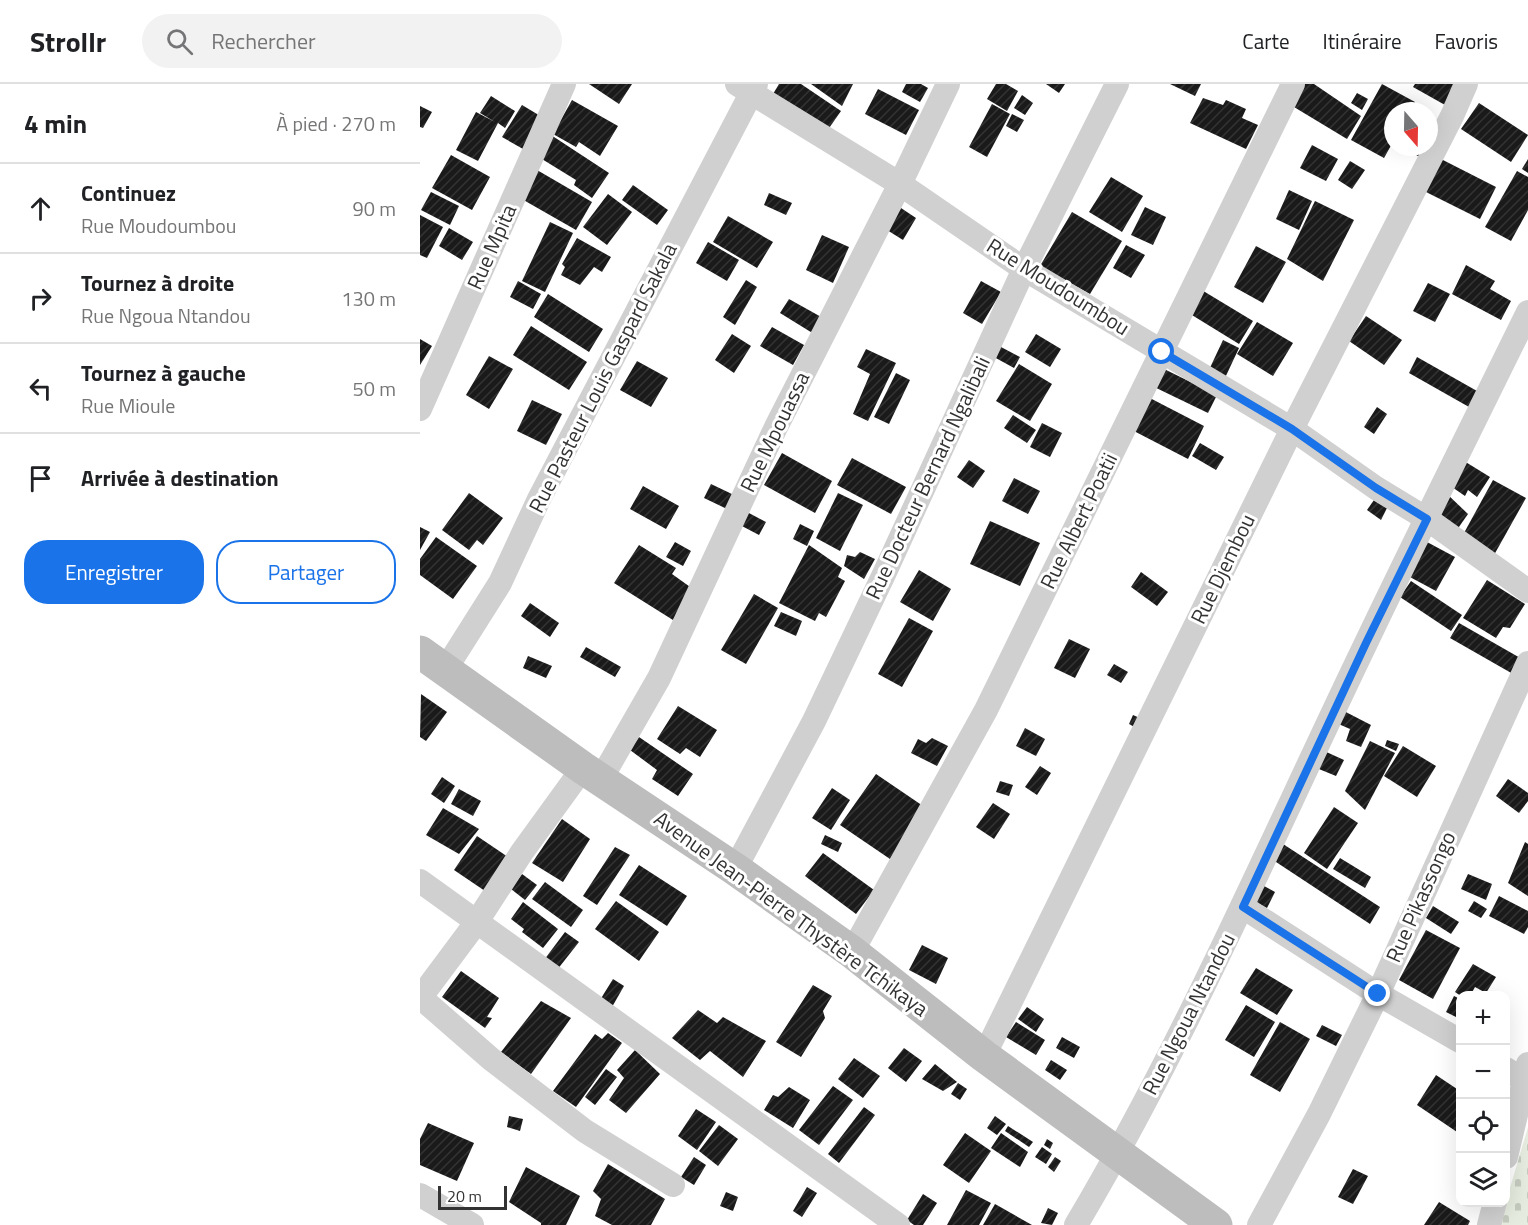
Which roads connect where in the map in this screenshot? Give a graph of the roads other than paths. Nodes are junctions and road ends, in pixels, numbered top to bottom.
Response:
1 (564, 84) edge
2 (948, 84) edge
3 (1117, 84) edge
4 (1293, 84) edge
5 (1466, 84) edge
6 (748, 87) edge
7 (900, 184) junction
8 (1024, 269) junction
9 (1528, 312) edge
10 (1162, 352) junction
11 (420, 409) edge
12 (1292, 429) junction
13 (1427, 519) junction
14 (1528, 591) edge
15 (433, 661) edge
16 (1528, 663) edge
17 (592, 774) junction
18 (735, 870) junction
19 (420, 881) edge
20 (1243, 907) junction
21 (476, 923) junction
22 (852, 952) junction
23 (1378, 994) junction
24 (420, 998) edge
25 (1456, 1038) edge
26 (984, 1056) junction
27 (1519, 1071) edge
28 (1507, 1153) edge
29 (1118, 1154) junction
30 (673, 1185) dead end
31 (420, 1195) edge
32 (1494, 1207) edge
33 (472, 1225) edge
34 (898, 1225) edge
35 (1076, 1225) edge
36 (1216, 1225) edge
37 (1258, 1225) edge
38 (1490, 1225) edge

1 - 11 street, Rue Mpita
2 - 7 street, Rue Mpouassa
3 - 8 street, Rue Docteur Bernard Ngalibali
4 - 10 street, Rue Albert Poatii
5 - 12 street, Rue Djembou
6 - 7 street, Rue Moudoumbou
6 - 15 street, Rue Pasteur Louis Gaspard Sakala
7 - 8 street, Rue Moudoumbou
7 - 17 street, Rue Mpouassa
8 - 10 street, Rue Moudoumbou
8 - 18 street, Rue Docteur Bernard Ngalibali
9 - 13 street, Rue Ngoua Ntandou
10 - 12 street, Rue Moudoumbou
10 - 22 street, Rue Albert Poatii
12 - 13 street, Rue Moudoumbou
12 - 26 street, Rue Djembou
13 - 14 street, Rue Moudoumbou
13 - 20 street, Rue Ngoua Ntandou
15 - 17 street, Avenue Jean-Pierre Thystère Tchikaya
16 - 23 street, Rue Pikassongo
17 - 18 street, Avenue Jean-Pierre Thystère Tchikaya
17 - 21 street, Rue Mpouassa
18 - 22 street, Avenue Jean-Pierre Thystère Tchikaya
19 - 21 street
20 - 23 street
20 - 29 street, Rue Ngoua Ntandou
21 - 24 street, Rue Mpouassa
21 - 34 street
22 - 26 street, Avenue Jean-Pierre Thystère Tchikaya
23 - 25 street
23 - 37 street, Rue Pikassongo
24 - 30 street
26 - 29 street, Avenue Jean-Pierre Thystère Tchikaya
27 - 28 street
29 - 35 street, Rue Ngoua Ntandou
29 - 36 street, Avenue Jean-Pierre Thystère Tchikaya
31 - 33 street
32 - 38 street

